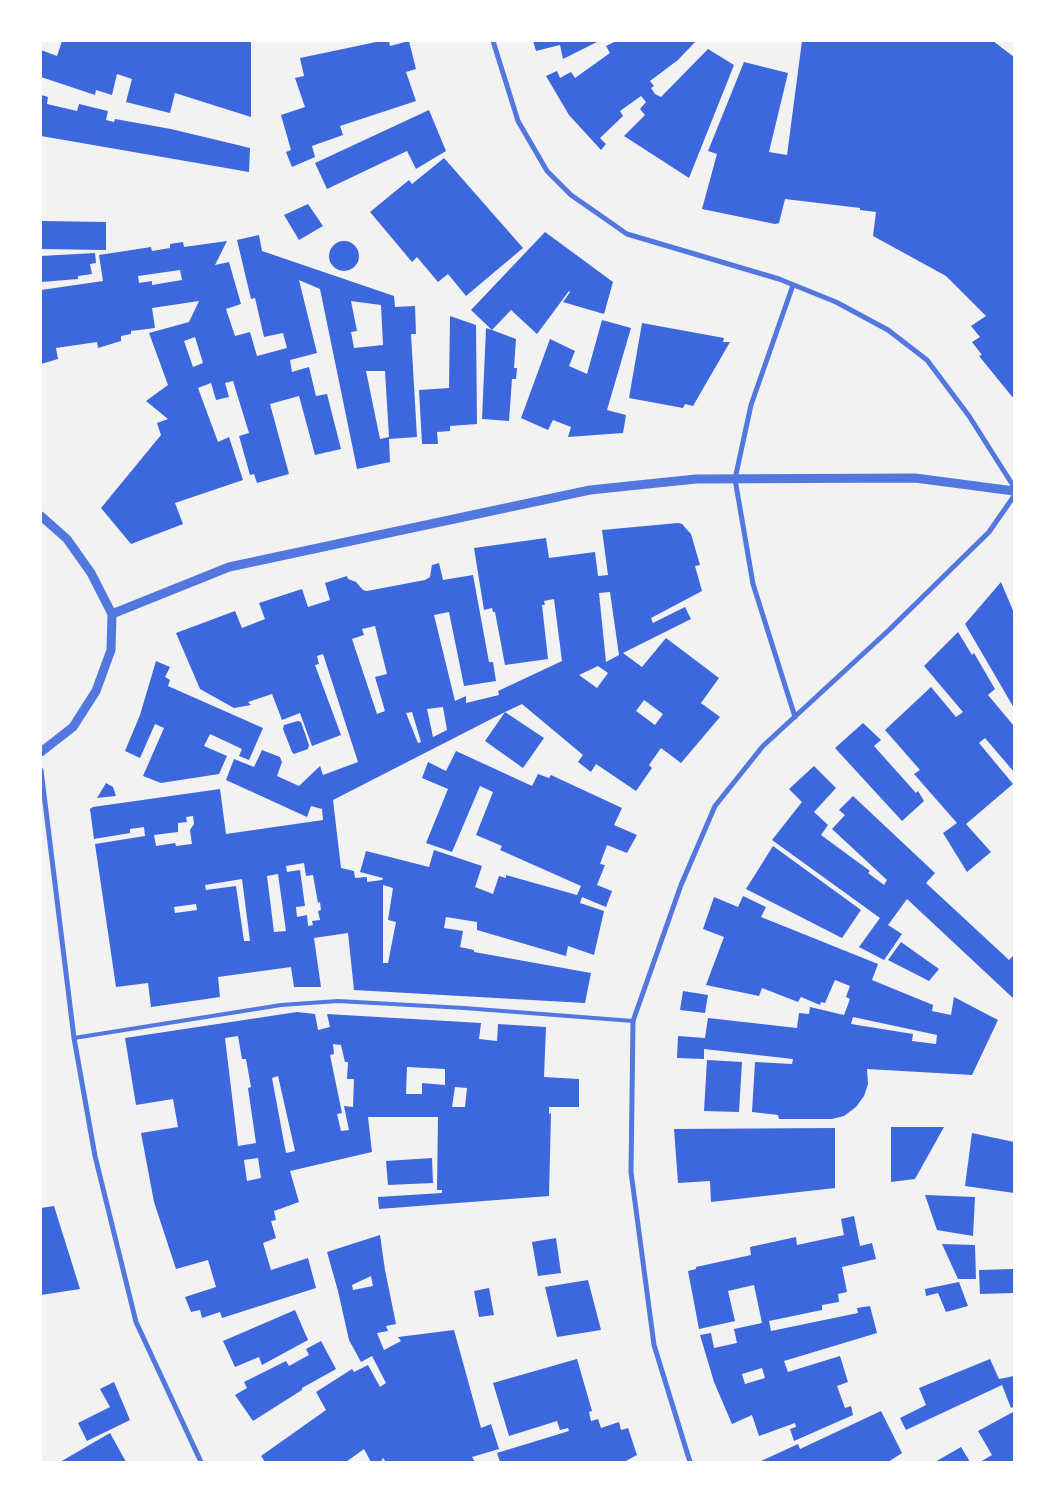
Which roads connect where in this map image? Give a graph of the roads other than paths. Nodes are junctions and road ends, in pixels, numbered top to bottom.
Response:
1 (493, 41) edge
2 (793, 285) junction
3 (735, 479) junction
4 (1014, 487) edge
5 (1014, 491) edge
6 (1014, 496) edge
7 (41, 516) edge
8 (112, 614) junction
9 (795, 717) junction
10 (41, 752) edge
11 (41, 770) edge
12 (632, 1021) junction
13 (74, 1038) junction
14 (201, 1462) edge
15 (690, 1462) edge

1 - 2 street
2 - 3 street
2 - 4 street
3 - 5 street
3 - 8 street
3 - 9 street
6 - 9 street
7 - 8 street
8 - 10 street
9 - 12 street
11 - 13 street
12 - 13 lane
12 - 15 street
13 - 14 street

